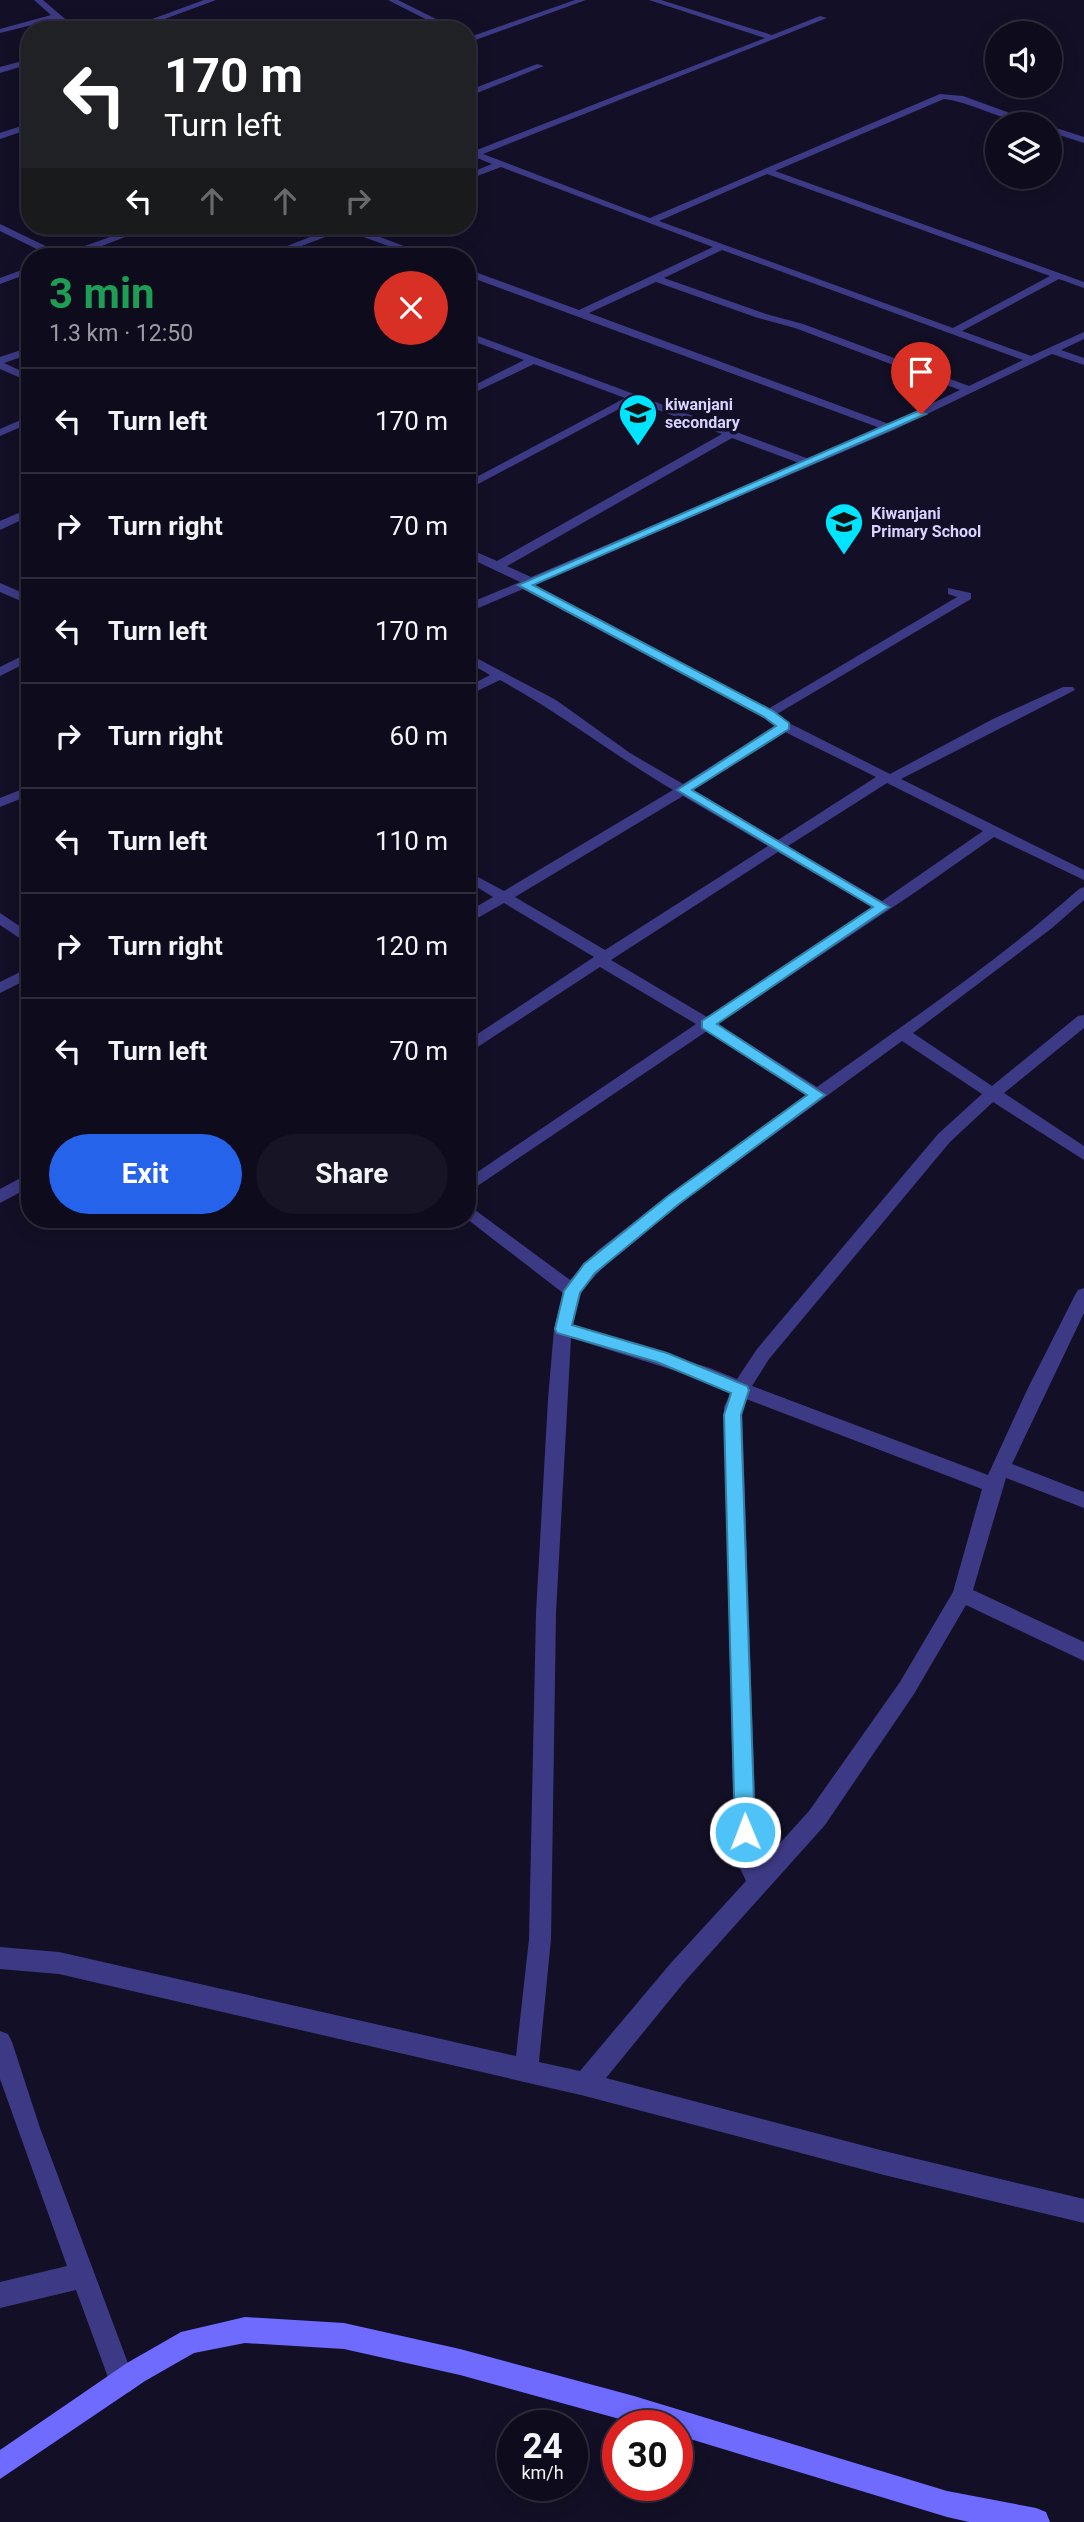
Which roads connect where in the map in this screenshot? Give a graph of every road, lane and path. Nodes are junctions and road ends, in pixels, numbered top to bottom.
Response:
1 (38, 0) edge
2 (212, 0) edge
3 (392, 0) edge
4 (582, 0) edge
5 (653, 0) edge
6 (57, 16) junction
7 (823, 18) dead end
8 (38, 21) edge
9 (63, 21) edge
10 (158, 21) edge
11 (435, 21) edge
12 (21, 25) edge
13 (0, 31) edge
14 (476, 37) edge
15 (774, 38) junction
16 (21, 64) edge
17 (540, 66) dead end
18 (0, 70) edge
19 (476, 91) edge
20 (1000, 112) edge
21 (21, 129) edge
22 (1062, 133) edge
23 (0, 136) edge
24 (1084, 140) edge
25 (476, 150) edge
26 (476, 154) edge
27 (500, 164) junction
28 (766, 171) junction
29 (476, 173) edge
30 (650, 221) junction
31 (0, 227) edge
32 (124, 235) edge
33 (323, 235) edge
34 (369, 235) edge
35 (721, 247) junction
36 (43, 248) edge
37 (87, 248) edge
38 (291, 248) edge
39 (404, 248) edge
40 (21, 273) edge
41 (476, 275) edge
42 (1059, 275) junction
43 (656, 278) junction
44 (0, 281) edge
45 (1084, 285) edge
46 (581, 313) junction
47 (955, 331) junction
48 (1084, 335) edge
49 (476, 338) edge
50 (1053, 351) junction
51 (21, 354) edge
52 (535, 359) junction
53 (1032, 360) junction
54 (1084, 362) edge
55 (0, 363) edge
56 (21, 374) edge
57 (476, 388) edge
58 (970, 390) junction
59 (634, 397) junction
60 (21, 423) edge
61 (890, 428) junction
62 (0, 433) edge
63 (732, 433) junction
64 (807, 462) junction
65 (476, 482) edge
66 (21, 516) edge
67 (0, 526) edge
68 (476, 556) edge
69 (498, 566) junction
70 (528, 584) junction
71 (0, 586) edge
72 (953, 592) dead end
73 (21, 596) edge
74 (476, 605) edge
75 (21, 661) edge
76 (476, 662) edge
77 (0, 672) edge
78 (499, 675) junction
79 (476, 687) edge
80 (1068, 690) dead end
81 (768, 714) junction
82 (784, 726) junction
83 (888, 778) junction
84 (683, 790) junction
85 (21, 794) edge
86 (0, 803) edge
87 (991, 832) junction
88 (780, 845) junction
89 (1084, 860) edge
90 (1078, 874) edge
91 (476, 881) edge
92 (1084, 892) edge
93 (502, 897) junction
94 (882, 907) junction
95 (476, 913) edge
96 (0, 918) edge
97 (21, 933) edge
98 (602, 959) junction
99 (21, 976) edge
100 (0, 988) edge
101 (1084, 1020) edge
102 (707, 1024) junction
103 (901, 1033) junction
104 (476, 1043) edge
105 (992, 1094) junction
106 (818, 1095) junction
107 (1084, 1154) edge
108 (476, 1181) edge
109 (21, 1184) edge
110 (0, 1197) edge
111 (476, 1217) edge
112 (572, 1291) junction
113 (1084, 1295) edge
114 (563, 1329) junction
115 (741, 1390) junction
116 (997, 1477) junction
117 (1084, 1500) edge
118 (962, 1594) junction
119 (1084, 1652) edge
120 (759, 1883) junction
121 (0, 1958) edge
122 (0, 2042) edge
123 (526, 2070) junction
124 (585, 2084) junction
125 (1084, 2211) edge
126 (85, 2275) junction
127 (0, 2295) edge
128 (121, 2382) junction
129 (0, 2466) edge
130 (1036, 2522) edge

1 - 6 street
2 - 10 street
3 - 11 street
4 - 14 street
5 - 15 street
6 - 8 street
6 - 9 street
7 - 15 street
12 - 13 street
15 - 25 street
16 - 18 street
17 - 19 street
20 - 28 street
21 - 23 street
22 - 24 street
26 - 27 street
27 - 29 street
27 - 30 street
28 - 30 street
28 - 42 street
30 - 35 street
31 - 36 street
32 - 37 street
33 - 38 street
34 - 39 street
35 - 43 street
35 - 47 street
40 - 44 street
41 - 46 street
42 - 45 street
42 - 47 street
43 - 46 street
43 - 58 street
46 - 61 street
47 - 53 street
48 - 50 street
49 - 52 street
50 - 53 street
50 - 54 street
51 - 55 street
52 - 57 street
52 - 59 street
53 - 58 street
55 - 56 street
58 - 61 street
59 - 63 street
59 - 65 street
60 - 62 street
61 - 64 street
63 - 64 street
63 - 69 street
64 - 70 street
66 - 67 street
68 - 69 street
69 - 70 street
70 - 74 street
70 - 81 street
71 - 73 street
72 - 81 street
75 - 77 street
76 - 78 street
78 - 79 street
78 - 84 street
80 - 83 street
81 - 82 street
82 - 83 street
82 - 84 street
83 - 87 street
83 - 88 street
84 - 88 street
84 - 93 street
85 - 86 street
87 - 90 street
87 - 94 street
88 - 94 street
88 - 98 street
89 - 90 street
91 - 93 street
92 - 103 street
93 - 95 street
93 - 98 street
94 - 102 street
96 - 97 street
98 - 102 street
98 - 104 street
99 - 100 street
101 - 105 street
102 - 106 street
102 - 108 street
103 - 105 street
103 - 106 street
105 - 107 street
105 - 115 street
106 - 112 street
109 - 110 street
111 - 112 street
112 - 114 street
113 - 116 street
114 - 115 street
114 - 123 street
115 - 116 street
115 - 120 street
116 - 117 street
116 - 118 street
118 - 119 street
118 - 120 street
120 - 124 street
121 - 123 street
122 - 126 street
123 - 124 street
124 - 125 street
126 - 127 street
126 - 128 street
128 - 129 street
128 - 130 street

